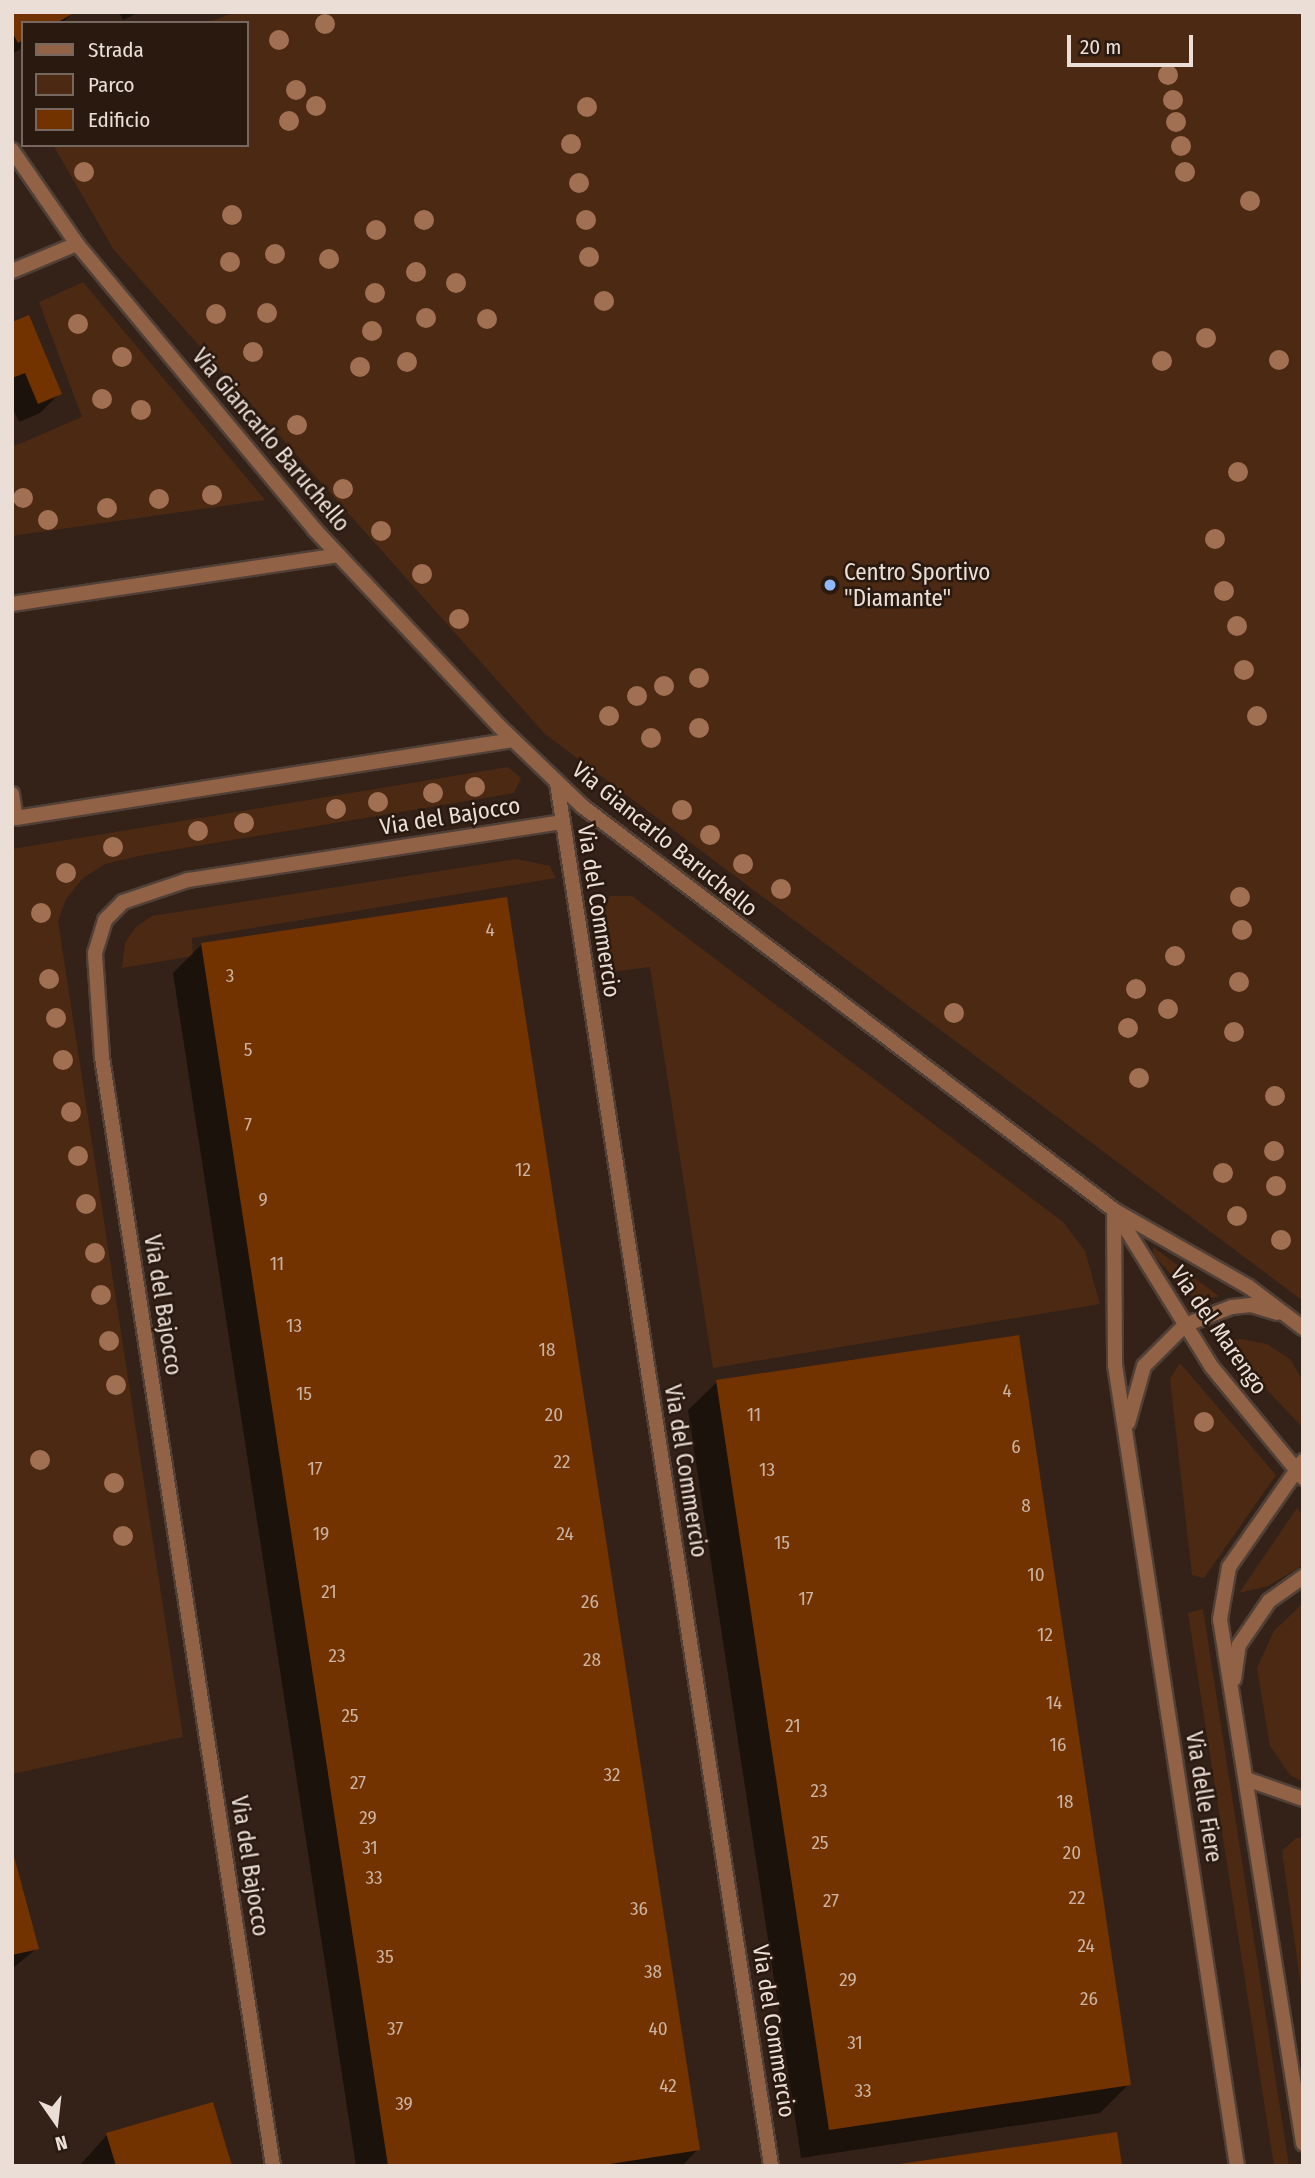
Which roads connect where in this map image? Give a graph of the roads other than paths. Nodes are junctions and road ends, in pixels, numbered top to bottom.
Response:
1 (12, 149) edge
2 (77, 244) junction
3 (12, 271) edge
4 (338, 555) junction
5 (12, 604) edge
6 (513, 740) junction
7 (557, 783) junction
8 (12, 794) edge
9 (563, 822) junction
10 (1114, 1210) junction
11 (1289, 1317) junction
12 (1185, 1325) junction
13 (1303, 1328) edge
14 (1126, 1435) junction
15 (1300, 1469) edge
16 (1303, 1577) edge
17 (1232, 1694) junction
18 (1246, 1779) junction
19 (1303, 1800) edge
20 (1303, 2143) edge
21 (273, 2166) edge
22 (772, 2166) edge
23 (1237, 2166) edge

1 - 2 street, Via Giancarlo Baruchello
2 - 3 street
2 - 4 street, Via Giancarlo Baruchello
4 - 5 street
4 - 6 street, Via Giancarlo Baruchello
6 - 7 street, Via Giancarlo Baruchello
6 - 8 street
7 - 9 street, Via del Commercio
7 - 10 street, Via Giancarlo Baruchello
9 - 21 street, Via del Bajocco
9 - 22 street, Via del Commercio
10 - 11 street, Via Giancarlo Baruchello
10 - 12 street, Via del Marengo
10 - 14 street, Via delle Fiere
11 - 12 street, Via Giancarlo Baruchello
11 - 13 street, Via Giancarlo Baruchello
12 - 14 street, Via delle Fiere
12 - 15 street, Via del Marengo
14 - 23 street, Via delle Fiere
15 - 17 street, Via delle Fiere
16 - 17 street, Via delle Fiere
17 - 18 street, Via delle Fiere
18 - 19 street
18 - 20 street, Via delle Fiere

